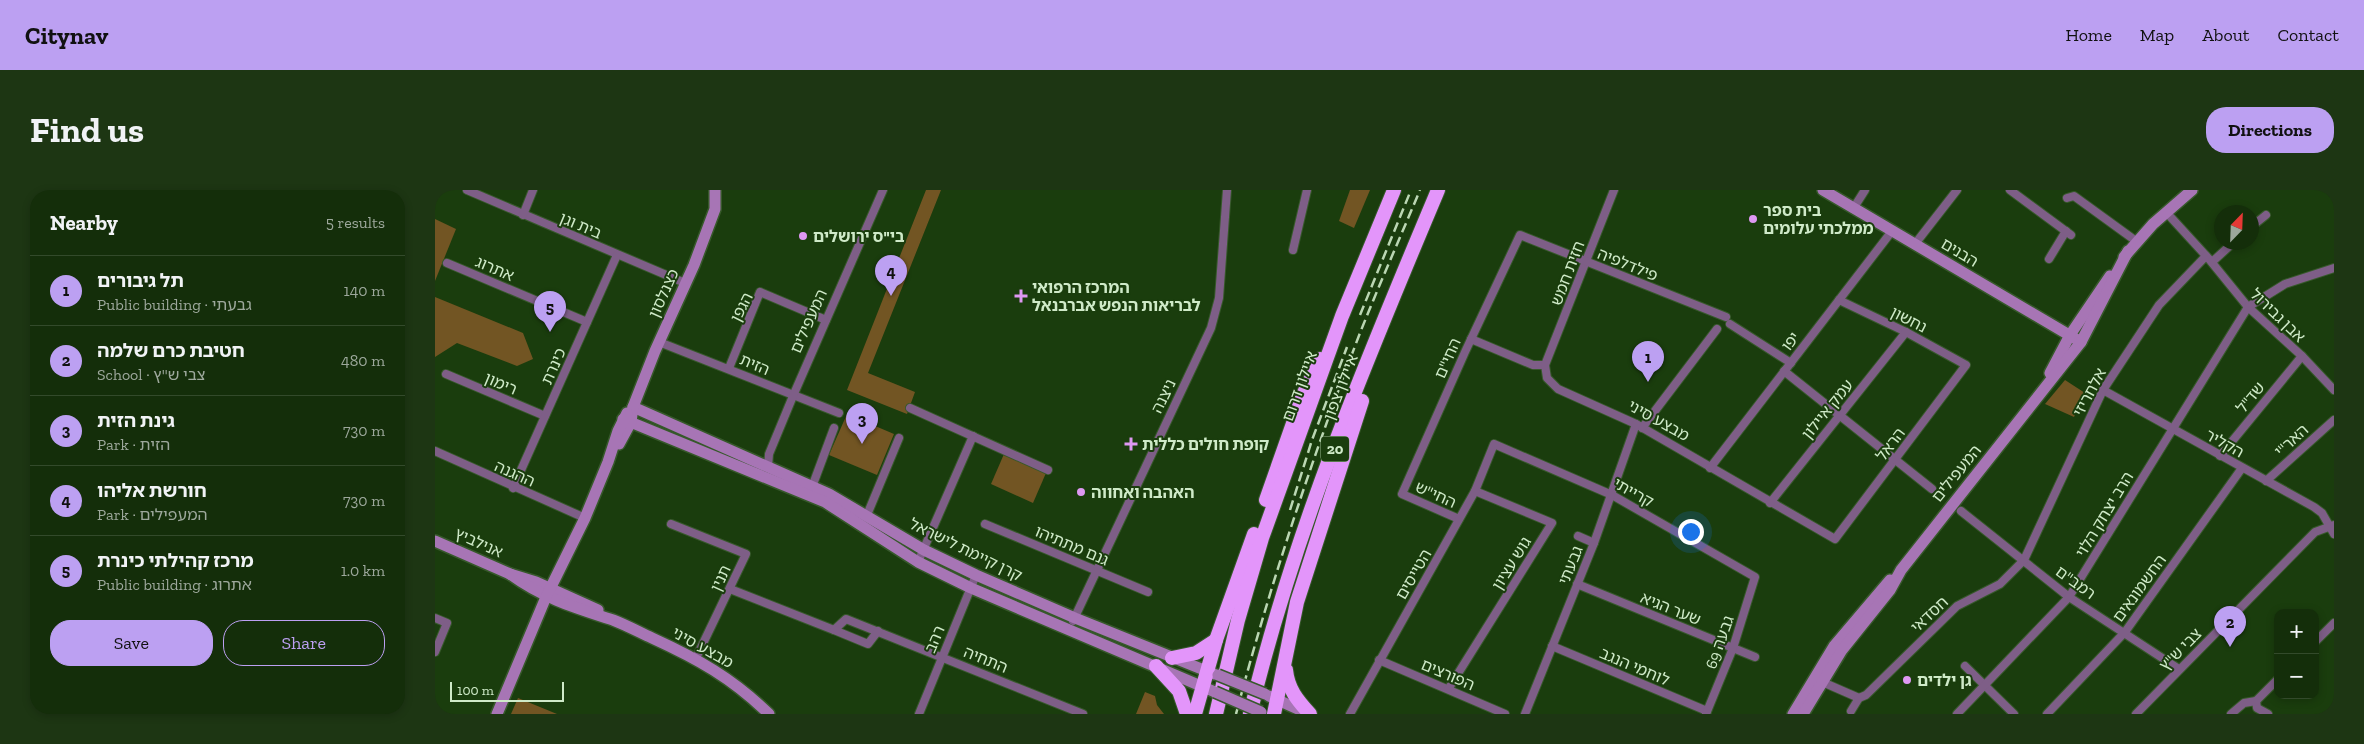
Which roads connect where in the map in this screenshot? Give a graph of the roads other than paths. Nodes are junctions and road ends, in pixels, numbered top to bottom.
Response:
1 (467, 190) edge
2 (533, 190) edge
3 (715, 190) edge
4 (883, 190) edge
5 (1227, 190) edge
6 (1307, 190) edge
7 (1394, 190) edge
8 (1438, 190) edge
9 (1614, 190) edge
10 (1823, 190) edge
11 (1865, 190) edge
12 (1957, 190) edge
13 (2010, 190) edge
14 (2192, 190) edge
15 (2067, 198) dead end
16 (1853, 208) junction
17 (2166, 212) junction
18 (523, 215) junction
19 (2265, 215) dead end
20 (2259, 220) edge
21 (1892, 231) junction
22 (1520, 235) joint
23 (2136, 241) junction
24 (1915, 244) junction
25 (1293, 250) dead end
26 (2225, 250) edge
27 (2128, 251) junction
28 (617, 255) junction
29 (2206, 256) junction
30 (2049, 259) dead end
31 (1586, 262) junction
32 (2212, 262) junction
33 (447, 263) dead end
34 (2334, 268) edge
35 (685, 283) junction
36 (1394, 294) junction
37 (1839, 300) junction
38 (2248, 307) junction
39 (1342, 316) junction
40 (826, 320) junction
41 (587, 322) junction
42 (1717, 329) dead end
43 (1906, 332) junction
44 (2070, 335) junction
45 (1471, 339) junction
46 (659, 342) junction
47 (2081, 342) junction
48 (2301, 356) junction
49 (1791, 363) junction
50 (1545, 365) junction
51 (1965, 365) joint
52 (729, 368) junction
53 (1784, 371) junction
54 (446, 374) dead end
55 (2103, 390) junction
56 (2334, 390) edge
57 (793, 396) junction
58 (2038, 396) junction
59 (633, 406) junction
60 (910, 408) dead end
61 (839, 413) dead end
62 (1839, 415) junction
63 (545, 416) junction
64 (627, 420) junction
65 (2334, 420) edge
66 (1639, 426) junction
67 (834, 428) dead end
68 (2172, 429) junction
69 (651, 430) junction
70 (973, 436) junction
71 (899, 438) dead end
72 (620, 443) junction
73 (1493, 444) joint
74 (435, 451) edge
75 (2220, 456) junction
76 (1895, 461) junction
77 (608, 462) junction
78 (768, 467) junction
79 (1710, 468) junction
80 (2242, 468) junction
81 (1048, 470) dead end
82 (2266, 481) junction
83 (812, 487) junction
84 (513, 488) junction
85 (1932, 489) dead end
86 (1475, 491) junction
87 (1402, 494) joint
88 (1612, 494) junction
89 (1771, 503) junction
90 (1961, 511) dead end
91 (867, 515) junction
92 (585, 518) junction
93 (1459, 519) junction
94 (671, 524) dead end
95 (985, 524) dead end
96 (2331, 525) edge
97 (2334, 534) edge
98 (1578, 536) dead end
99 (1835, 538) joint
100 (435, 541) edge
101 (1594, 543) junction
102 (924, 550) junction
103 (2024, 560) junction
104 (918, 562) junction
105 (1096, 570) junction
106 (976, 575) junction
107 (1755, 577) joint
108 (1577, 584) junction
109 (971, 588) junction
110 (730, 589) junction
111 (1148, 592) dead end
112 (552, 594) junction
113 (2069, 597) junction
114 (435, 618) edge
115 (1075, 618) junction
116 (2334, 623) edge
117 (834, 630) junction
118 (1070, 630) junction
119 (877, 631) junction
120 (2125, 632) junction
121 (2319, 638) edge
122 (1216, 640) junction
123 (1552, 646) junction
124 (1733, 648) junction
125 (435, 652) edge
126 (941, 656) junction
127 (1755, 657) dead end
128 (696, 658) junction
129 (1173, 658) junction
130 (1284, 660) junction
131 (1379, 660) junction
132 (1156, 666) junction
133 (1965, 666) dead end
134 (2179, 670) junction
135 (1212, 673) junction
136 (1818, 680) junction
137 (2274, 683) edge
138 (1201, 686) junction
139 (1986, 686) junction
140 (1449, 688) junction
141 (1271, 697) junction
142 (1859, 698) junction
143 (2256, 701) junction
144 (1851, 711) dead end
145 (1707, 712) edge
146 (497, 714) edge
147 (769, 714) edge
148 (919, 714) edge
149 (1083, 714) edge
150 (1187, 714) edge
151 (1195, 714) edge
152 (1216, 714) edge
153 (1262, 714) edge
154 (1309, 714) edge
155 (1350, 714) edge
156 (1505, 714) edge
157 (1525, 714) edge
158 (1793, 714) edge
159 (1803, 714) edge
160 (1957, 714) edge
161 (2013, 714) edge
162 (2047, 714) edge
163 (2136, 714) edge
164 (2231, 714) edge
165 (2268, 714) edge

1 - 18 street, בית וגן
2 - 18 street
3 - 35 street, כצנלסון
4 - 40 street, המעפילים
5 - 105 street, ניצנה
6 - 25 street
7 - 39 highway, איילון דרום / 20
8 - 36 highway, איילון צפון / 20
9 - 31 street, חזית חמש
10 - 16 street, הבנים
11 - 16 street
12 - 24 street
13 - 30 street
14 - 17 street, המעפילים
15 - 23 street
16 - 21 street, הבנים
17 - 23 street, המעפילים
17 - 29 street, אבן גבירול
18 - 28 street, בית וגן
19 - 20 street
21 - 24 street, הבנים
21 - 37 street, יפו
22 - 31 street, פילדלפיה
22 - 45 street, החי"ם
23 - 27 street, המעפילים
24 - 44 street, הבנים
26 - 32 street
27 - 44 street, המעפילים
27 - 47 street, המעפילים
28 - 35 street, בית וגן
28 - 41 street, כינרת
29 - 32 street, אבן גבירול
29 - 55 street, אלחריזי
31 - 49 street, פילדלפיה
31 - 50 street, חזית חמש
32 - 38 street, אבן גבירול
33 - 41 street, אתרוג
34 - 38 street
35 - 46 street, כצנלסון
36 - 130 highway
36 - 153 highway, איילון צפון / 20
37 - 43 street, נחשון
37 - 49 street, יפו
38 - 48 street, אבן גבירול
38 - 68 street, הרב יצחק הלוי
39 - 122 highway
39 - 152 highway, איילון דרום / 20
40 - 52 street, הגפן
40 - 57 street, המעפילים
41 - 63 street, כינרת
42 - 66 street, גבעתי
43 - 51 street, נחשון
43 - 62 street, עמק איילון
44 - 47 street, הבנים
44 - 58 street, המעפילים
45 - 50 street
45 - 87 street, החי"ם
46 - 52 street, הזית
46 - 59 street, כצנלסון
47 - 58 street, המעפילים
48 - 56 street, אבן גבירול
48 - 75 street, שד"ל
49 - 53 street, יפו
50 - 66 street, מבצע סיני
51 - 76 street, הראל
52 - 57 street, הזית
53 - 62 street
53 - 79 street, יפו
54 - 63 street, רימון
55 - 68 street, הקליר
55 - 103 street, אלחריזי
57 - 61 street, הזית
57 - 78 street, המעפילים
58 - 136 street, המעפילים
59 - 64 street, כצנלסון
59 - 78 street, קרן קיימת לישראל
60 - 70 street
62 - 76 street
62 - 89 street, עמק איילון
63 - 84 street, כינרת
64 - 69 street, קרן קיימת לישראל
64 - 72 street, כצנלסון
64 - 77 street, כצנלסון
65 - 82 street, האר"י
66 - 79 street, מבצע סיני
66 - 88 street, גבעתי
67 - 83 street
68 - 75 street, הקליר
68 - 113 street, הרב יצחק הלוי
69 - 72 street
69 - 104 street, קרן קיימת לישראל
70 - 81 street
70 - 102 street
71 - 91 street
72 - 77 street, כצנלסון
73 - 86 street, הטייסים
73 - 88 street, קרייתי
74 - 84 street, ההגנה
75 - 80 street, הקליר
76 - 85 street
76 - 99 street, הראל
77 - 92 street, כצנלסון
78 - 83 street, קרן קיימת לישראל
79 - 89 street, מבצע סיני
80 - 82 street, הקליר
80 - 120 street, החשמונאים
82 - 96 street, הקליר
83 - 91 street, קרן קיימת לישראל
84 - 92 street, ההגנה
86 - 93 street, הטייסים
86 - 140 street, גוש עציון
87 - 93 street, החי"ש
88 - 101 street, גבעתי
88 - 107 street, קרייתי
89 - 99 street, מבצע סיני
90 - 103 street, רמב"ם
91 - 102 street, קרן קיימת לישראל
92 - 112 street, כצנלסון
93 - 131 street, הטייסים
94 - 110 street, תנין
95 - 105 street, גנם מתתיהו
96 - 97 street, הקליר
96 - 134 street, צבי ש"ץ
98 - 101 street
100 - 112 street, אנילביץ
101 - 108 street, גבעתי
102 - 104 street
102 - 106 street, קרן קיימת לישראל
103 - 113 street, רמב"ם
103 - 142 street, חסדאי
104 - 109 street, קרן קיימת לישראל
105 - 111 street, גנם מתתיהו
105 - 115 street, ניצנה
106 - 109 street, רהב
106 - 115 street, קרן קיימת לישראל
107 - 124 street, גבעה 69
108 - 123 street, גבעתי
108 - 124 street, שער הגיא
109 - 118 street, קרן קיימת לישראל
109 - 126 street, רהב
110 - 117 street
110 - 128 street, תנין
112 - 128 street, מבצע סיני
112 - 146 street, כצנלסון
113 - 120 street, רמב"ם
113 - 139 street, הרב יצחק הלוי
114 - 125 street
115 - 118 street, ניצנה
115 - 129 street, קרן קיימת לישראל
116 - 121 street
117 - 119 street, התחיה
117 - 119 street
118 - 132 street, קרן קיימת לישראל
119 - 126 street, התחיה
120 - 134 street, רמב"ם
120 - 162 street, החשמונאים
122 - 129 highway
122 - 135 highway
123 - 145 street, לוחמי הנגב
123 - 157 street, גבעתי
124 - 127 street, שער הגיא
124 - 145 street, גבעה 69
126 - 148 street, רהב
126 - 149 street, התחיה
128 - 147 street, מבצע סיני
129 - 135 street, קרן קיימת לישראל
130 - 141 highway
130 - 154 highway
131 - 140 street, הפורצים
131 - 155 street, הטייסים
132 - 138 street, קרן קיימת לישראל
132 - 150 highway
133 - 139 street
134 - 163 street, צבי ש"ץ
135 - 138 highway
135 - 141 street, קרן קיימת לישראל, bridge
136 - 142 street
136 - 158 street, המעפילים
136 - 159 street, המעפילים
137 - 143 street
138 - 151 highway
138 - 153 street, קרן קיימת לישראל, bridge
139 - 160 street, הרב יצחק הלוי
139 - 161 street
140 - 156 street, הפורצים
141 - 153 highway
141 - 154 street, קרן קיימת לישראל
142 - 144 street, חסדאי
143 - 164 street
143 - 165 street

